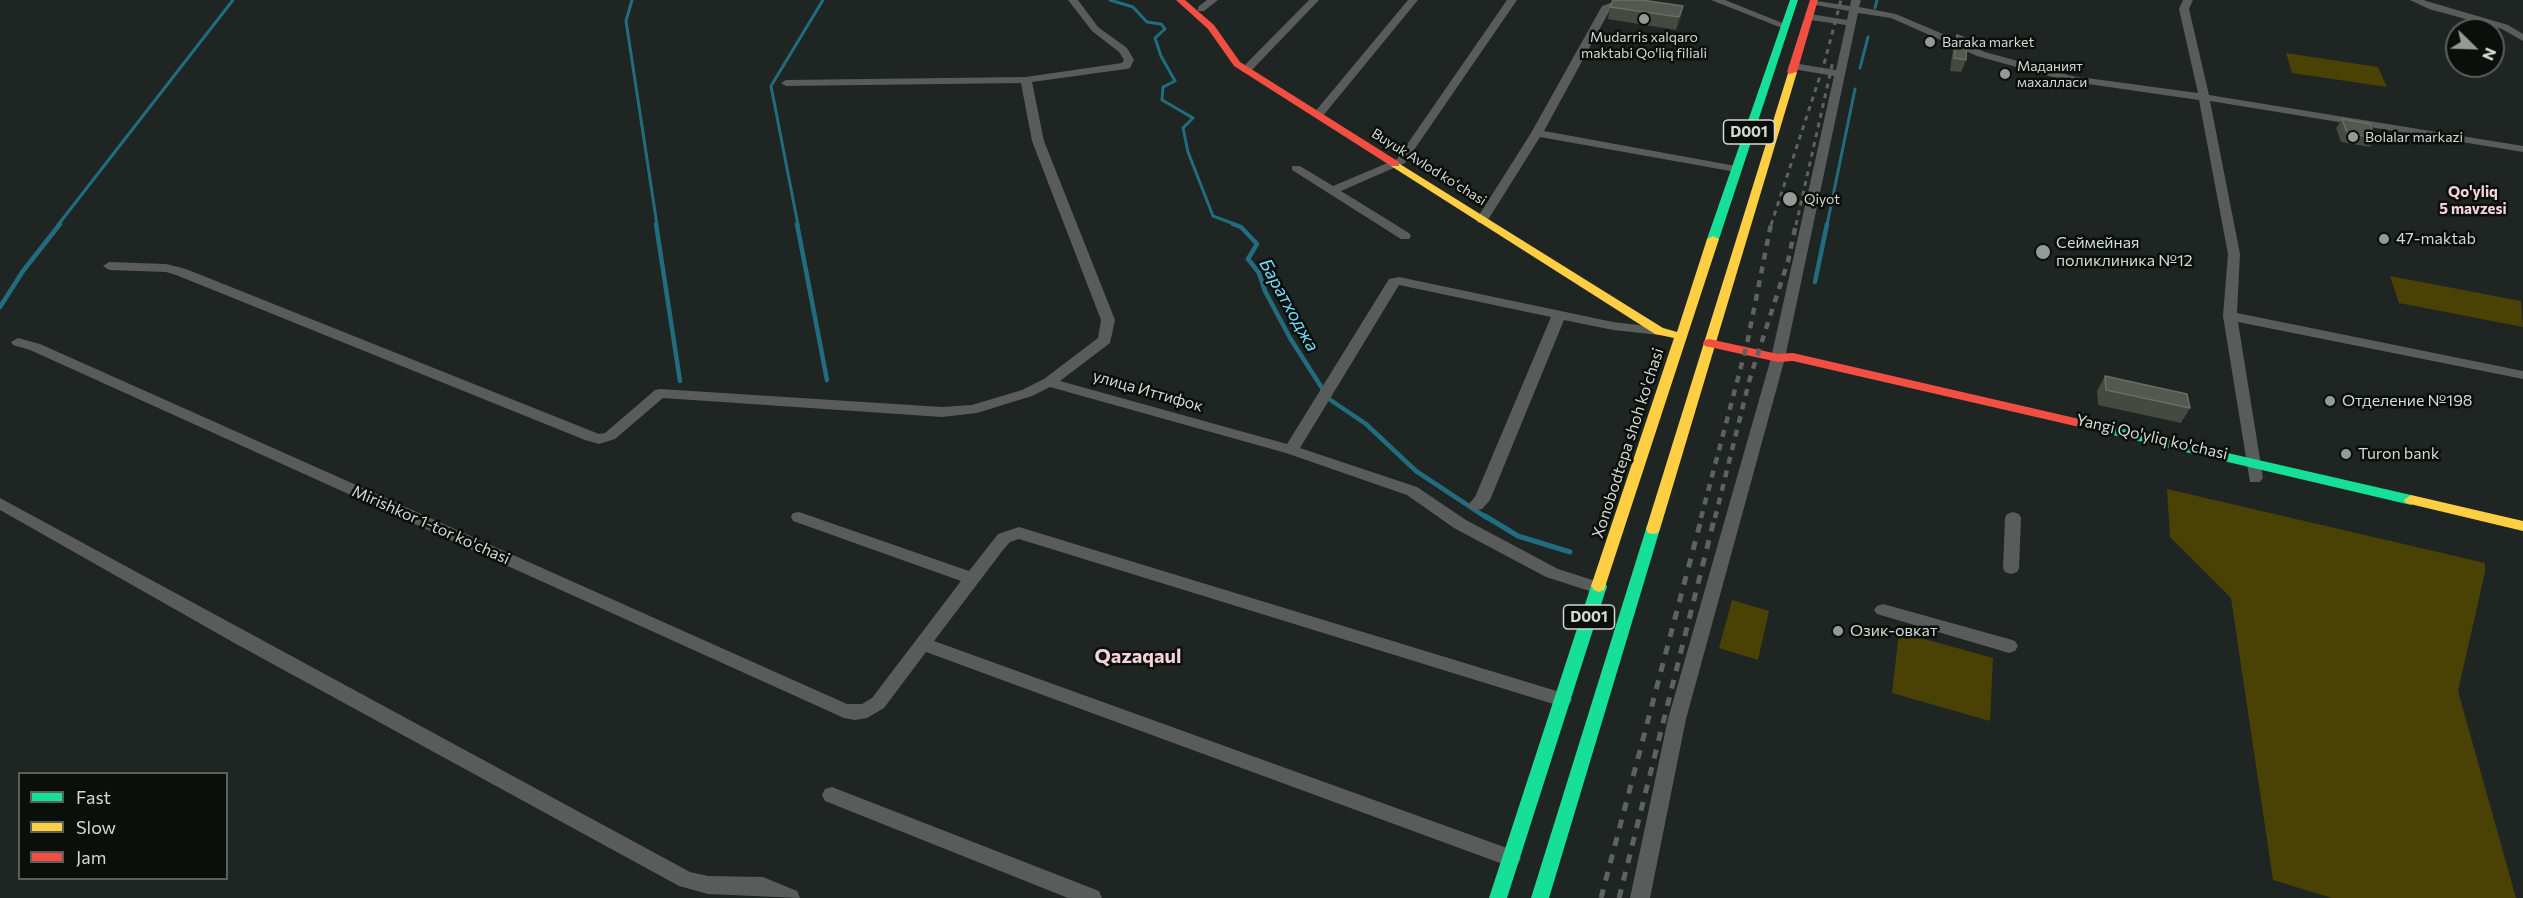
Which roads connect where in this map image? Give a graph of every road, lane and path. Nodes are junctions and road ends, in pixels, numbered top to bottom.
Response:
1 (1073, 0) edge
2 (1180, 0) edge
3 (1213, 0) edge
4 (1314, 0) edge
5 (1413, 0) edge
6 (1512, 0) edge
7 (1630, 0) edge
8 (1716, 0) edge
9 (1794, 0) edge
10 (2188, 0) edge
11 (2415, 0) edge
12 (1610, 1) edge
13 (1813, 1) edge
14 (1855, 4) edge
15 (1200, 8) edge
16 (1810, 17) junction
17 (1850, 23) junction
18 (1785, 26) junction
19 (2523, 38) edge
20 (1793, 66) junction
21 (1246, 70) junction
22 (1839, 74) junction
23 (1026, 81) junction
24 (786, 83) dead end
25 (2204, 98) junction
26 (1758, 103) junction
27 (1780, 108) junction
28 (1318, 115) junction
29 (1537, 134) junction
30 (2523, 149) edge
31 (1394, 165) junction
32 (1296, 168) dead end
33 (1736, 170) junction
34 (1332, 190) junction
35 (1482, 220) junction
36 (1405, 236) dead end
37 (109, 266) dead end
38 (1559, 315) junction
39 (2230, 315) junction
40 (1659, 332) junction
41 (1680, 336) junction
42 (18, 342) dead end
43 (1709, 343) junction
44 (1778, 358) junction
45 (2523, 375) edge
46 (1049, 382) junction
47 (1291, 450) junction
48 (2253, 471) junction
49 (0, 503) edge
50 (1476, 505) dead end
51 (2391, 510) dead end
52 (799, 517) dead end
53 (2013, 518) dead end
54 (2523, 526) edge
55 (2011, 568) dead end
56 (972, 579) junction
57 (1599, 588) junction
58 (1883, 610) dead end
59 (922, 645) junction
60 (2009, 646) dead end
61 (1563, 700) junction
62 (832, 795) dead end
63 (1511, 858) junction
64 (789, 898) edge
65 (1092, 898) edge
66 (1498, 898) edge
67 (1540, 898) edge
68 (1640, 898) edge

1 - 23 street
2 - 15 main road, Buyuk Avlod koʻchasi
3 - 15 street
4 - 21 street
5 - 28 street
6 - 31 street
7 - 12 street
8 - 18 street
9 - 18 main road, Xonobodtepa shoh ko'chasi / D001
10 - 25 street
11 - 19 street
12 - 29 street
13 - 14 street
13 - 16 main road, D001
14 - 17 street
14 - 25 street
15 - 21 main road, Buyuk Avlod koʻchasi
16 - 17 street
16 - 20 main road, D001
17 - 22 street
18 - 26 main road, Xonobodtepa shoh ko'chasi / D001
20 - 22 street
20 - 27 main road, D001
21 - 28 main road, Buyuk Avlod koʻchasi
22 - 44 street
23 - 24 street
23 - 46 street
25 - 30 street
25 - 39 street
26 - 27 main road
26 - 33 main road, Xonobodtepa shoh ko'chasi / D001
27 - 43 main road, D001
28 - 31 main road, Buyuk Avlod koʻchasi
29 - 33 street
29 - 35 street
31 - 34 street
31 - 35 main road, Buyuk Avlod koʻchasi
32 - 34 street
33 - 41 main road, Xonobodtepa shoh ko'chasi / D001
34 - 36 street
35 - 40 main road, Buyuk Avlod koʻchasi
37 - 46 street
38 - 40 street
38 - 47 street
38 - 50 street
39 - 45 street
39 - 48 street
40 - 41 main road, Buyuk Avlod koʻchasi
41 - 43 main road, Buyuk Avlod koʻchasi
41 - 57 main road, Xonobodtepa shoh ko'chasi / D001
42 - 59 street, Mirishkor 1-tor ko'chasi
43 - 44 main road, Yangi Qo'yliq ko'chasi
43 - 67 main road, D001
44 - 48 main road, Yangi Qo'yliq ko'chasi
44 - 68 street
46 - 47 street, улица Иттифок
47 - 57 street, улица Иттифок
48 - 51 main road, Yangi Qo'yliq ko'chasi
48 - 54 main road, Yangi Qo'yliq ko'chasi
49 - 64 street
52 - 56 street
53 - 55 street
56 - 59 street
56 - 61 street
57 - 61 main road, Xonobodtepa shoh ko'chasi / D001
58 - 60 street
59 - 63 street
61 - 63 main road, Xonobodtepa shoh ko'chasi / D001
62 - 65 street
63 - 66 main road, Xonobodtepa shoh ko'chasi / D001

